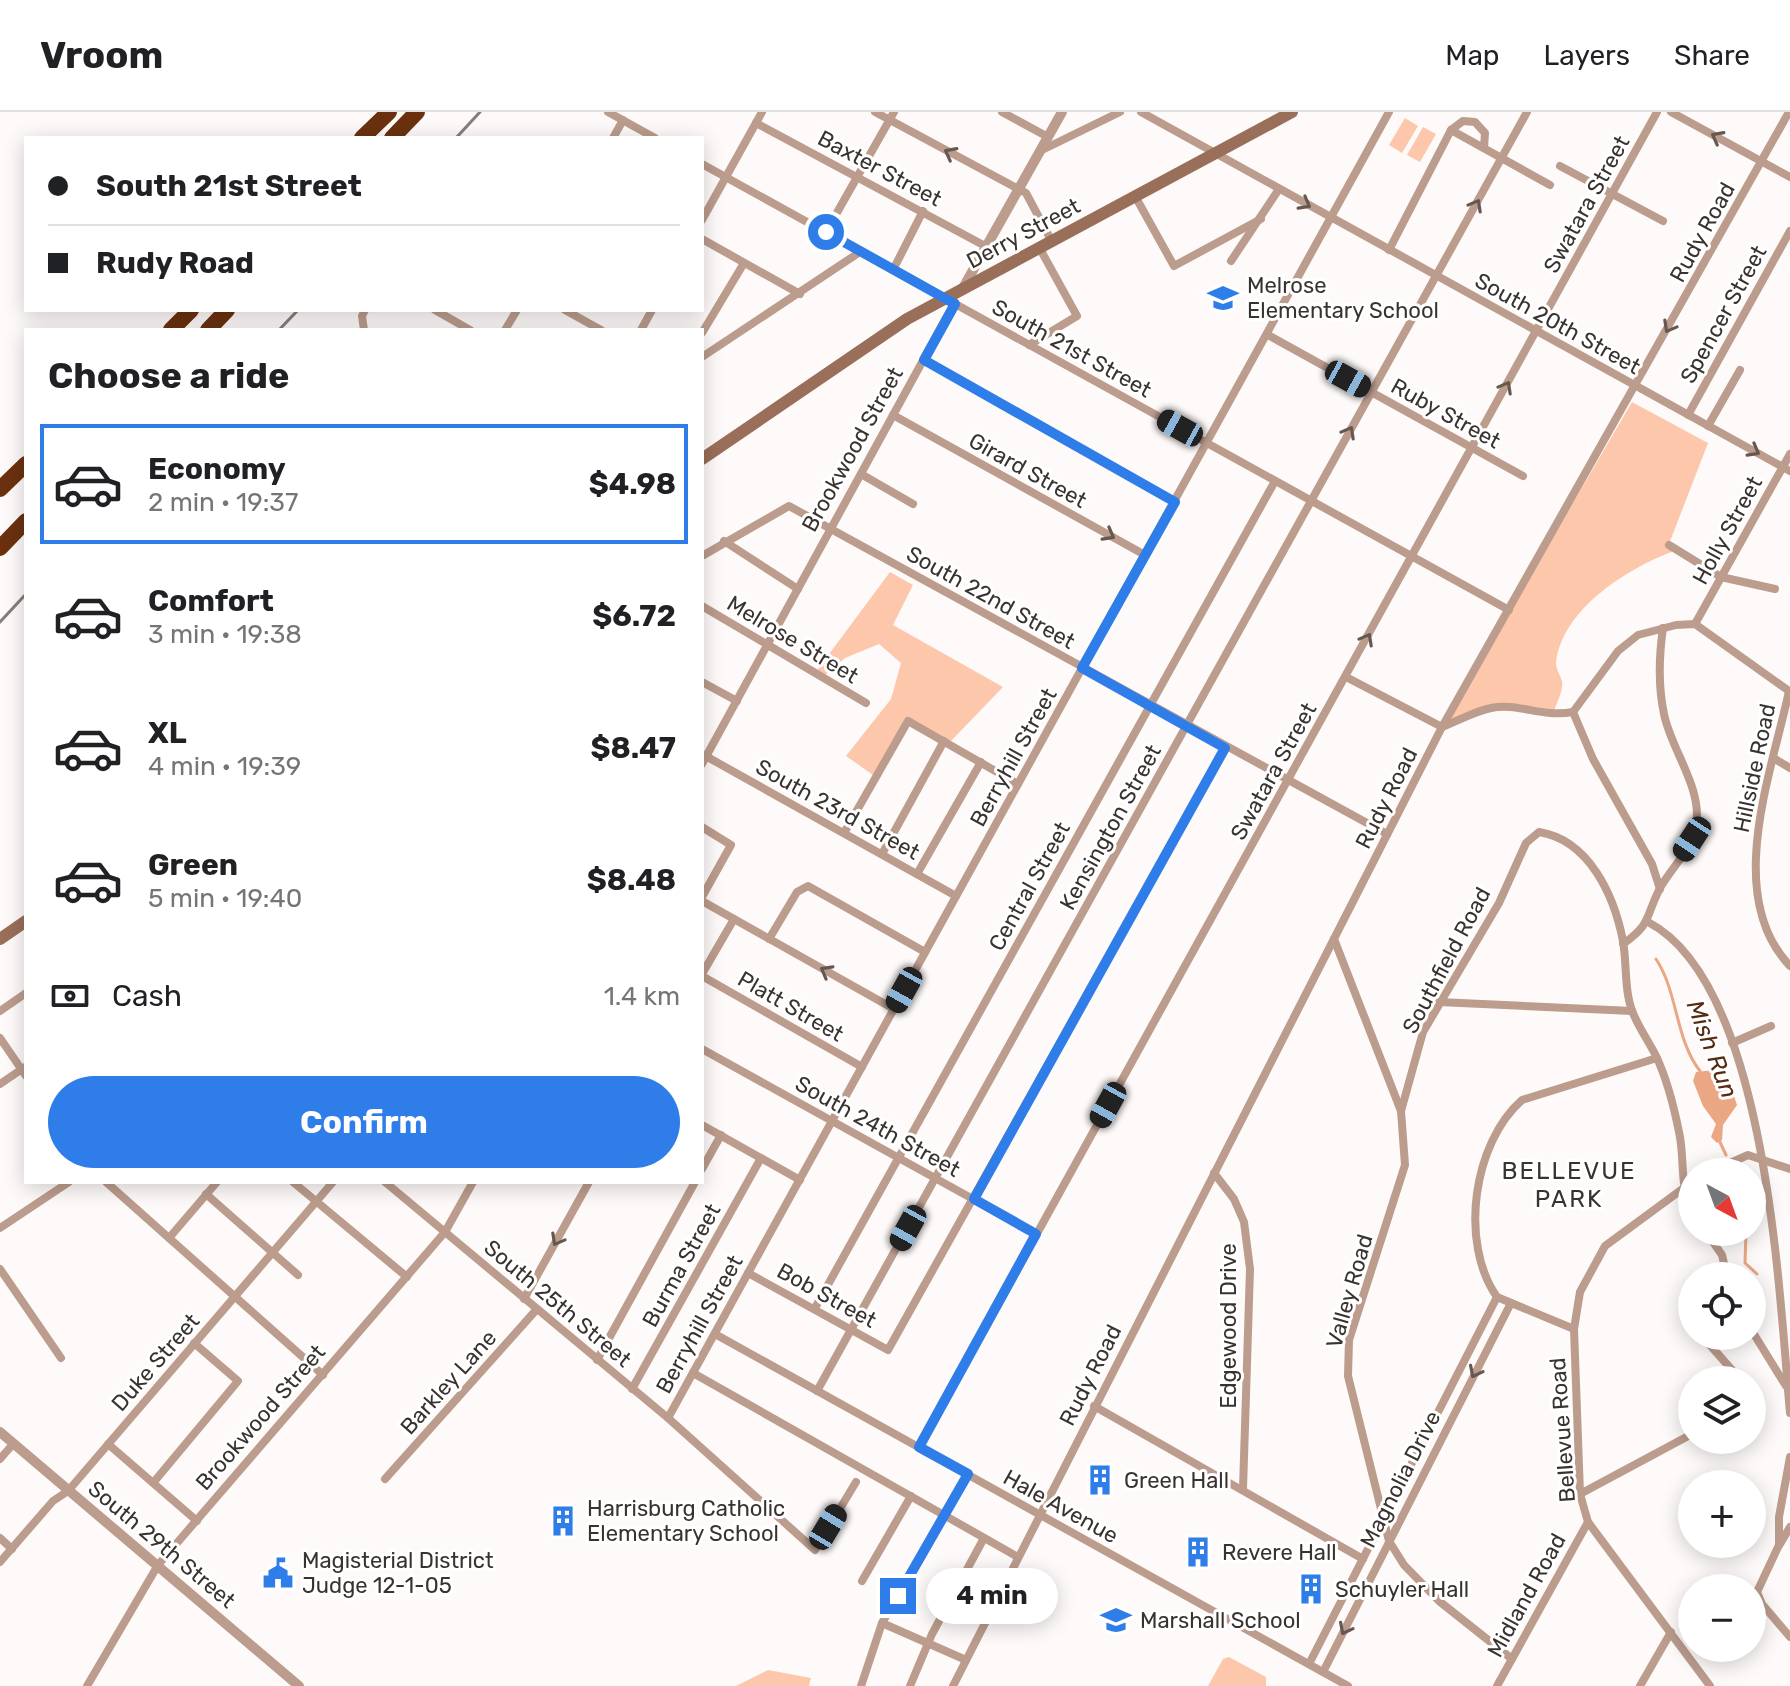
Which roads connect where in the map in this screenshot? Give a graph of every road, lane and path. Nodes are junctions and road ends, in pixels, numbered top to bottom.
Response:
1 (389, 112) edge
2 (417, 112) edge
3 (608, 112) edge
4 (762, 112) edge
5 (875, 112) edge
6 (1002, 112) edge
7 (1062, 112) edge
8 (1120, 112) edge
9 (1141, 112) edge
10 (1292, 112) edge
11 (1389, 112) edge
12 (1527, 112) edge
13 (1657, 112) edge
14 (1671, 112) edge
15 (1789, 112) edge
16 (891, 116) edge
17 (623, 120) junction
18 (756, 123) junction
19 (1451, 130) junction
20 (364, 136) edge
21 (394, 136) edge
22 (614, 136) edge
23 (651, 136) edge
24 (1048, 137) junction
25 (1484, 148) junction
26 (1040, 151) junction
27 (1212, 152) junction
28 (1501, 158) junction
29 (1762, 162) junction
30 (704, 165) edge
31 (1560, 166) dead end
32 (726, 177) junction
33 (857, 177) junction
34 (1790, 177) edge
35 (1550, 185) dead end
36 (1018, 189) junction
37 (1279, 189) junction
38 (1612, 194) junction
39 (1135, 196) junction
40 (923, 211) junction
41 (704, 216) edge
42 (1332, 218) junction
43 (1261, 219) junction
44 (1663, 221) dead end
45 (1790, 231) edge
46 (826, 232) junction
47 (704, 240) edge
48 (1045, 243) junction
49 (987, 247) junction
50 (1389, 250) junction
51 (860, 252) junction
52 (1231, 261) dead end
53 (744, 263) junction
54 (893, 270) junction
55 (1436, 276) junction
56 (963, 288) junction
57 (800, 294) junction
58 (950, 301) junction
59 (189, 312) edge
60 (225, 312) edge
61 (438, 312) edge
62 (569, 312) edge
63 (173, 328) edge
64 (210, 328) edge
65 (466, 328) edge
66 (597, 328) edge
67 (704, 330) edge
68 (1536, 331) junction
69 (1268, 335) junction
70 (1029, 345) junction
71 (704, 356) edge
72 (924, 360) junction
73 (1740, 370) dead end
74 (1636, 386) junction
75 (1372, 392) junction
76 (893, 415) junction
77 (1688, 415) junction
78 (1708, 426) junction
79 (1207, 443) junction
80 (1472, 448) junction
81 (1790, 454) edge
82 (704, 458) edge
83 (24, 466) edge
84 (1786, 469) edge
85 (861, 474) junction
86 (1523, 476) dead end
87 (1275, 481) junction
88 (0, 489) edge
89 (1312, 500) junction
90 (1175, 502) junction
91 (913, 504) dead end
92 (24, 523) edge
93 (831, 529) junction
94 (724, 541) junction
95 (1669, 545) dead end
96 (0, 548) edge
97 (704, 555) edge
98 (1145, 555) junction
99 (1412, 556) junction
100 (1721, 577) junction
101 (798, 589) junction
102 (1775, 589) dead end
103 (704, 607) edge
104 (1509, 610) junction
105 (1695, 624) junction
106 (1663, 628) junction
107 (768, 645) junction
108 (1082, 668) junction
109 (1346, 677) junction
110 (704, 683) edge
111 (1790, 691) edge
112 (737, 701) junction
113 (866, 703) dead end
114 (1150, 705) junction
115 (1573, 712) junction
116 (1186, 726) junction
117 (1442, 727) junction
118 (944, 741) junction
119 (1225, 748) junction
120 (704, 756) edge
121 (704, 759) edge
122 (1775, 759) junction
123 (981, 762) junction
124 (1790, 768) edge
125 (1289, 781) junction
126 (1018, 784) junction
127 (704, 828) edge
128 (844, 833) junction
129 (1387, 834) junction
130 (882, 854) junction
131 (917, 874) junction
132 (1660, 889) junction
133 (704, 895) edge
134 (956, 896) junction
135 (704, 900) edge
136 (734, 919) junction
137 (24, 922) edge
138 (1648, 922) junction
139 (0, 939) edge
140 (769, 939) junction
141 (1334, 939) junction
142 (1623, 944) junction
143 (925, 952) junction
144 (1790, 966) edge
145 (704, 972) edge
146 (704, 976) edge
147 (24, 994) edge
148 (1439, 1002) junction
149 (894, 1009) junction
150 (0, 1011) edge
151 (1632, 1011) junction
152 (1771, 1026) dead end
153 (0, 1038) edge
154 (1732, 1043) junction
155 (704, 1050) edge
156 (1657, 1058) junction
157 (862, 1067) junction
158 (24, 1070) edge
159 (24, 1072) edge
160 (0, 1084) edge
161 (1401, 1111) junction
162 (832, 1122) junction
163 (704, 1126) edge
164 (721, 1135) junction
165 (761, 1158) junction
166 (898, 1158) junction
167 (1684, 1158) edge
168 (1741, 1158) edge
169 (1763, 1158) joint
170 (1766, 1159) edge
171 (704, 1165) edge
172 (1790, 1169) edge
173 (1214, 1173) junction
174 (936, 1178) junction
175 (1766, 1179) edge
176 (800, 1180) junction
177 (66, 1184) edge
178 (108, 1184) edge
179 (215, 1184) edge
180 (296, 1184) edge
181 (331, 1184) edge
182 (387, 1184) edge
183 (472, 1184) edge
184 (588, 1184) edge
185 (694, 1184) edge
186 (1678, 1191) edge
187 (206, 1194) junction
188 (974, 1199) junction
189 (317, 1201) junction
190 (0, 1228) edge
191 (445, 1232) junction
192 (1036, 1234) junction
193 (169, 1238) junction
194 (272, 1254) junction
195 (0, 1269) edge
196 (748, 1273) junction
197 (298, 1275) dead end
198 (407, 1277) junction
199 (235, 1297) junction
200 (1497, 1297) junction
201 (524, 1299) junction
202 (1511, 1303) junction
203 (815, 1308) junction
204 (537, 1309) junction
205 (852, 1328) junction
206 (1574, 1329) junction
207 (1790, 1330) edge
208 (715, 1334) junction
209 (1783, 1342) junction
210 (194, 1343) junction
211 (1714, 1350) edge
212 (1764, 1350) edge
213 (61, 1358) dead end
214 (597, 1360) junction
215 (1728, 1366) edge
216 (693, 1373) junction
217 (323, 1375) junction
218 (632, 1389) junction
219 (1788, 1390) junction
220 (817, 1391) junction
221 (1094, 1406) junction
222 (1790, 1413) edge
223 (668, 1418) junction
224 (0, 1432) edge
225 (1678, 1442) edge
226 (13, 1444) junction
227 (108, 1444) junction
228 (919, 1447) junction
229 (1790, 1457) edge
230 (0, 1459) edge
231 (968, 1474) junction
232 (385, 1479) dead end
233 (856, 1482) dead end
234 (153, 1483) junction
235 (1243, 1489) junction
236 (68, 1491) junction
237 (1580, 1494) junction
238 (911, 1496) junction
239 (944, 1515) junction
240 (1040, 1515) junction
241 (1384, 1518) junction
242 (197, 1521) junction
243 (1588, 1522) junction
244 (1790, 1527) edge
245 (0, 1538) edge
246 (984, 1538) junction
247 (1389, 1541) junction
248 (1779, 1545) junction
249 (12, 1549) junction
250 (1018, 1557) junction
251 (1363, 1559) junction
252 (0, 1562) edge
253 (158, 1565) junction
254 (862, 1581) dead end
255 (882, 1623) junction
256 (1671, 1632) junction
257 (1790, 1637) edge
258 (928, 1642) junction
259 (1512, 1659) junction
260 (966, 1660) junction
261 (1309, 1664) junction
262 (1323, 1672) junction
263 (87, 1686) edge
264 (299, 1686) edge
265 (861, 1686) edge
266 (910, 1686) edge
267 (953, 1686) edge
268 (1348, 1686) edge
269 (1497, 1686) edge
270 (1640, 1686) edge
271 (1710, 1686) edge

1 - 20 highway
2 - 21 highway
3 - 17 street
4 - 18 street
5 - 16 street
6 - 24 street
7 - 24 street
8 - 26 street
9 - 27 street, South 20th Street
10 - 27 main road, Derry Street
11 - 42 street, Berryhill Street
12 - 28 street, Kensington Street
13 - 38 street, Swatara Street
29 -> 14 street
15 - 29 street, Rudy Road
16 - 33 street
36 -> 16 street
17 - 22 street
17 - 23 street
18 - 32 street
18 - 33 street, Baxter Street
19 - 25 street
19 - 25 street
19 - 50 street
24 - 26 street
25 - 28 street
26 - 36 street
27 - 37 street, South 20th Street
27 - 39 main road, Derry Street
28 - 35 street
55 -> 28 street, Kensington Street
29 - 34 street
29 -> 74 street, Rudy Road
30 - 32 street, South 21st Street
31 - 38 street
32 - 41 street
32 - 46 street, South 21st Street
33 - 40 street, Baxter Street
33 - 46 street
36 - 48 street
36 - 49 street
37 -> 42 street, South 20th Street
37 - 43 street
38 - 44 street
38 - 68 street, Swatara Street
39 - 43 street
39 - 48 main road, Derry Street
40 - 49 street, Baxter Street
40 - 54 street
42 - 50 street, South 20th Street
42 - 69 street, Berryhill Street
43 - 52 street
45 - 77 street, Spencer Street
46 - 51 street, South 21st Street
47 - 53 street
48 - 56 main road, Derry Street
48 - 70 street
49 - 56 street
50 - 55 street, South 20th Street
51 - 54 street, South 21st Street
51 - 57 street
53 - 57 street
53 - 67 street
54 - 58 street, South 21st Street
55 - 68 street, South 20th Street
55 - 75 street, Kensington Street
56 - 58 main road, Derry Street
57 - 71 street
58 - 70 street, South 21st Street
58 - 72 street, Brookwood Street
58 - 82 main road, Derry Street
59 - 63 highway
60 - 64 highway
61 - 65 street
62 - 66 street
68 - 74 street, South 20th Street
80 -> 68 street, Swatara Street
69 - 75 street, Ruby Street
69 - 79 street, Berryhill Street
70 - 79 street, South 21st Street
72 - 76 street, Brookwood Street
72 - 90 street
73 - 78 street
74 - 77 street, South 20th Street
74 - 104 street, Rudy Road
75 - 80 street, Ruby Street
89 -> 75 street, Kensington Street
76 - 85 street, Brookwood Street
76 -> 98 street, Girard Street
77 - 78 street, South 20th Street
78 -> 84 street, South 20th Street
79 - 87 street, South 21st Street
79 - 90 street, Berryhill Street
80 - 86 street, Ruby Street
80 - 99 street, Swatara Street
81 - 84 street, Holly Street
83 - 88 highway
84 - 100 street, Holly Street
85 - 91 street
85 - 93 street, Brookwood Street
87 - 89 street, South 21st Street
87 - 114 street, Central Street
89 - 99 street, South 21st Street
89 - 116 street, Kensington Street
90 - 98 street, Berryhill Street
92 - 96 highway
93 - 94 street, South 22nd Street
93 - 101 street, Brookwood Street
93 - 108 street, South 22nd Street
94 - 97 street
94 - 101 street
95 - 100 street
98 - 108 street, Berryhill Street
99 - 104 street, South 21st Street
109 -> 99 street, Swatara Street
100 - 102 street
100 - 105 street, Holly Street
101 - 107 street, Brookwood Street
103 - 107 street, Melrose Street
104 - 117 street, Rudy Road
105 - 106 street
105 - 111 street, Hillside Road
106 - 115 street
106 - 132 street
107 - 112 street, Brookwood Street
107 - 113 street, Melrose Street
108 - 114 street, South 22nd Street
108 - 126 street, Berryhill Street
109 - 117 street
109 - 125 street, Swatara Street
110 - 112 street
111 - 122 street, Hillside Road
112 - 120 street, Brookwood Street
114 - 116 street, South 22nd Street
114 - 166 street, Central Street
115 - 117 street
115 - 132 street
116 - 119 street, South 22nd Street
116 - 174 street, Kensington Street
117 - 129 street, Rudy Road
118 - 123 street
118 - 128 street
118 - 130 street
119 - 125 street, South 22nd Street
119 - 188 street
121 - 128 street, South 23rd Street
122 - 124 street
122 - 144 street, Hillside Road
123 - 126 street
123 - 131 street
125 - 129 street, South 22nd Street
125 - 192 street, Swatara Street
126 - 134 street, Berryhill Street
127 - 133 street
128 - 130 street, South 23rd Street
129 - 141 street, Rudy Road
130 - 131 street, South 23rd Street
131 - 134 street, South 23rd Street
132 - 138 street
134 - 143 street, Berryhill Street
135 - 136 street
136 - 140 street
136 - 145 street
137 - 139 main road
138 - 142 street
138 - 154 street
140 - 143 street
149 -> 140 street
141 - 161 street, Valley Road
141 - 173 street, Rudy Road
142 - 148 street, Southfield Road
142 - 151 street
143 - 149 street, Berryhill Street
146 - 157 street, Platt Street
147 - 150 street
148 - 151 street
148 - 161 street, Southfield Road
149 - 157 street, Berryhill Street
151 - 156 street
152 - 154 street
153 - 158 street
154 - 169 street
155 - 162 street, South 24th Street
156 - 167 street
156 - 200 street
157 - 162 street, Berryhill Street
159 - 160 street
161 - 241 street, Valley Road
162 - 166 street, South 24th Street
162 - 176 street, Berryhill Street
163 - 164 street
164 - 165 street
164 - 171 street
165 - 176 street
165 - 218 street, Burma Street
166 - 174 street, South 24th Street
166 - 203 street, Central Street
168 - 169 street
170 - 172 street
173 - 221 street, Rudy Road
173 - 235 street, Edgewood Drive
174 - 188 street, South 24th Street
174 - 205 street, Kensington Street
175 - 209 street
176 - 196 street, Berryhill Street
177 - 190 street
178 - 193 street
179 - 187 street
180 - 189 street
181 - 189 street, Duke Street
182 - 191 street, South 25th Street
183 - 191 street, Brookwood Street
184 -> 201 street
185 - 214 street
186 - 206 street, Bellevue Road
187 - 193 street
187 - 194 street
188 - 192 street, South 24th Street
188 - 205 street, Bob Street
189 - 194 street, Duke Street
189 - 198 street
191 - 198 street, Brookwood Street
191 - 201 street, South 25th Street
192 - 228 street, Swatara Street
193 - 199 street
194 - 197 street
194 - 199 street, Duke Street
195 - 213 street
196 - 203 street, Bob Street
196 - 208 street, Berryhill Street
198 - 217 street, Brookwood Street
199 - 210 street, Duke Street
199 - 217 street
200 - 202 street
200 - 241 street, Magnolia Drive
201 - 204 street, South 25th Street
202 - 206 street
202 -> 247 street, Magnolia Drive
203 - 205 street, Bob Street
204 - 214 street, South 25th Street
204 - 232 street, Barkley Lane
205 - 220 street, Kensington Street
206 - 237 street, Bellevue Road
207 - 209 street
208 - 216 street, Berryhill Street
208 - 220 street, Hale Avenue
209 - 219 street
210 - 227 street, Duke Street
210 - 234 street
211 - 215 street
212 - 219 street
214 - 218 street, South 25th Street
216 - 223 street, Berryhill Street
216 - 238 street
217 - 242 street, Brookwood Street
218 - 223 street, South 25th Street
219 - 222 street
220 - 228 street, Hale Avenue
221 - 235 street
221 - 240 street, Rudy Road
223 - 233 street, South 25th Street
224 - 226 street, South 29th Street
225 - 237 street
226 - 230 street
226 - 236 street, South 29th Street
227 - 234 street
227 - 236 street, Duke Street
228 - 231 street, Hale Avenue
229 - 248 street
231 - 239 street
231 - 240 street, Hale Avenue
234 - 242 street
235 - 251 street
236 - 249 street, Duke Street
236 - 253 street, South 29th Street
237 - 243 street, Bellevue Road
238 - 239 street
238 - 254 street
239 - 246 street
239 - 255 street
240 - 250 street, Rudy Road
240 - 261 street, Hale Avenue
241 - 247 street, Valley Road
241 - 251 street, Magnolia Drive
242 - 253 street, Brookwood Street
243 - 256 street, Bellevue Road
243 - 259 street, Midland Road
244 - 248 street
245 - 249 street
246 - 250 street
246 - 258 street
247 - 259 street, Valley Road
247 -> 262 street, Magnolia Drive
248 - 257 street
249 - 252 street, Duke Street
250 - 260 street, Rudy Road
251 - 261 street, Magnolia Drive
253 - 263 street, Brookwood Street
253 - 264 street, South 29th Street
255 - 258 street
255 - 265 street
256 - 270 street
256 - 271 street, Bellevue Road
258 - 260 street
258 - 266 street
259 - 269 street, Midland Road
260 - 267 street, Rudy Road
261 - 262 street, Hale Avenue
262 - 268 street, Hale Avenue

